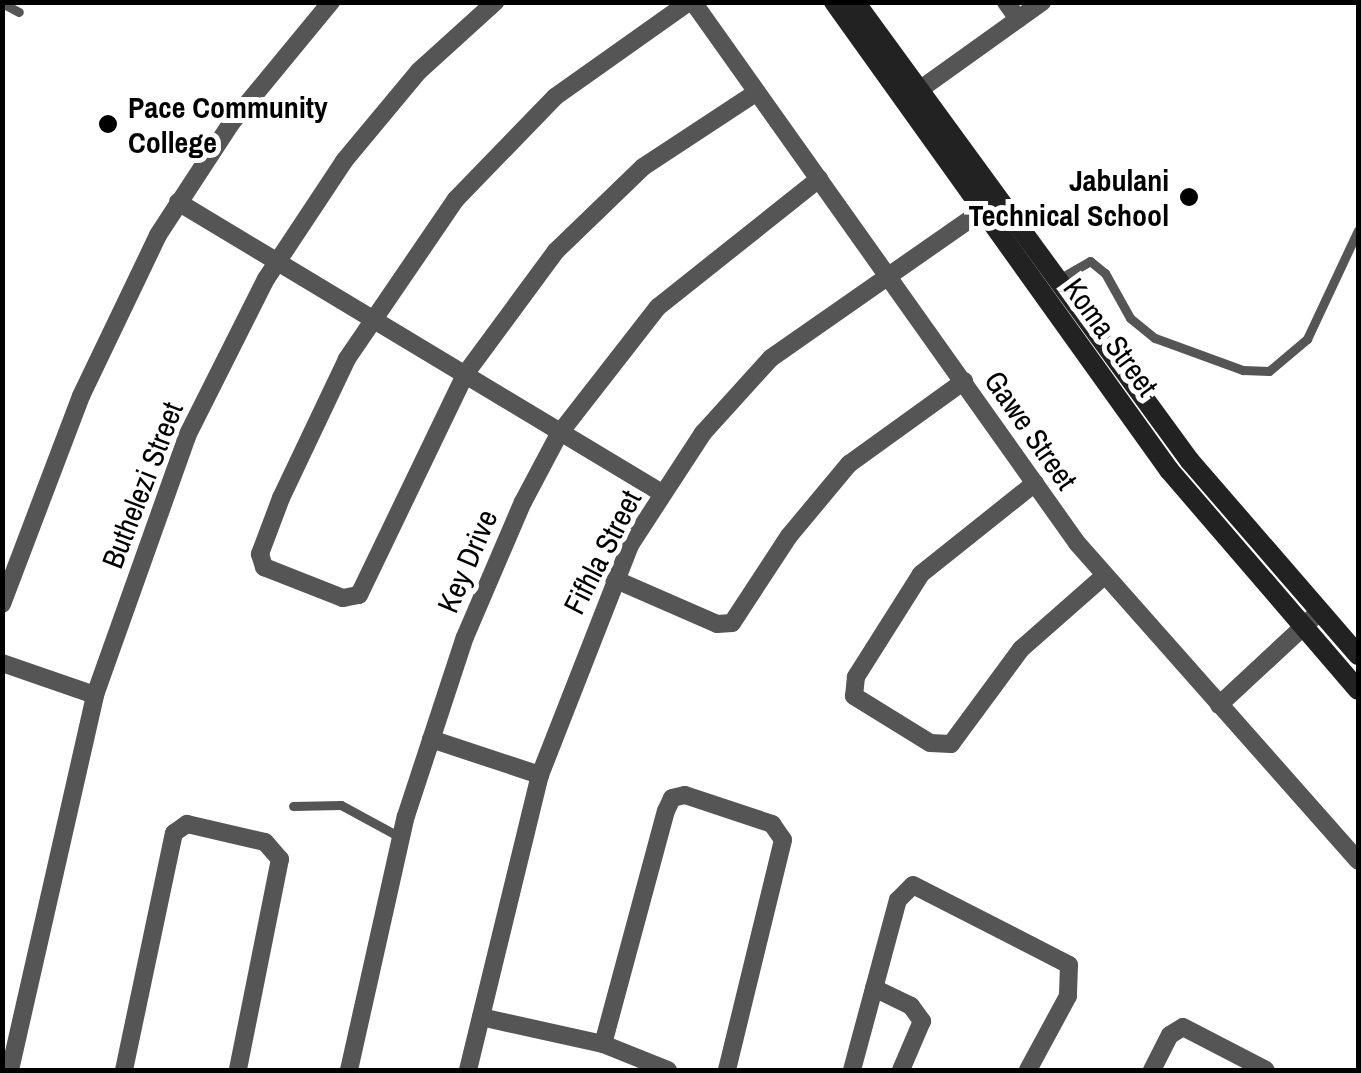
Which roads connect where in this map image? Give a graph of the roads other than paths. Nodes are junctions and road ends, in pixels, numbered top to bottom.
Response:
1 (331, 2) edge
2 (495, 2) edge
3 (691, 2) edge
4 (834, 2) edge
5 (856, 2) edge
6 (1006, 2) edge
7 (1042, 2) edge
8 (2, 3) edge
9 (19, 12) dead end
10 (1018, 19) junction
11 (757, 92) junction
12 (911, 96) junction
13 (819, 179) junction
14 (178, 202) junction
15 (991, 204) junction
16 (1358, 230) edge
17 (278, 258) junction
18 (888, 274) junction
19 (1060, 278) junction
20 (1044, 294) junction
21 (370, 317) junction
22 (466, 373) junction
23 (964, 382) junction
24 (558, 434) junction
25 (1035, 483) junction
26 (662, 493) junction
27 (1103, 577) junction
28 (614, 579) junction
29 (2, 604) edge
30 (1312, 619) junction
31 (1358, 655) edge
32 (2, 663) edge
33 (1358, 690) edge
34 (95, 695) junction
35 (1218, 705) junction
36 (431, 740) junction
37 (540, 774) junction
38 (292, 806) dead end
39 (400, 837) junction
40 (1358, 861) edge
41 (874, 988) junction
42 (480, 1017) junction
43 (603, 1044) junction
44 (10, 1070) edge
45 (124, 1070) edge
46 (238, 1070) edge
47 (349, 1070) edge
48 (468, 1070) edge
49 (668, 1070) edge
50 (727, 1070) edge
51 (852, 1070) edge
52 (902, 1070) edge
53 (1028, 1070) edge
54 (1152, 1070) edge
55 (1266, 1070) edge

1 - 14 street
2 - 17 street, Buthelezi Street
3 - 11 street, Gawe Street
3 - 21 street
4 - 12 main road, Koma Street
5 - 12 main road, Koma Street
6 - 10 street
7 - 10 street
8 - 9 lane
10 - 12 street
11 - 13 street, Gawe Street
11 - 22 street
12 - 15 main road, Koma Street
13 - 18 street, Gawe Street
13 - 24 street, Key Drive
14 - 17 street
14 - 29 street
15 - 18 street, Fifhla Street
15 - 19 main road, Koma Street
15 - 20 main road, Koma Street
16 - 19 lane
17 - 21 street
17 - 34 street, Buthelezi Street
18 - 23 street, Gawe Street
18 - 26 street, Fifhla Street
19 - 20 lane
19 - 30 main road, Koma Street
20 - 30 main road, Koma Street
21 - 22 street
21 - 22 street
22 - 24 street
23 - 25 street, Gawe Street
23 - 28 street
24 - 26 street
24 - 36 street, Key Drive
25 - 27 street, Gawe Street
25 - 27 street
26 - 28 street, Fifhla Street
27 - 35 street, Gawe Street
28 - 37 street, Fifhla Street
30 - 31 main road, Koma Street
30 - 33 main road, Koma Street
30 - 35 street
32 - 34 street
34 - 44 street, Buthelezi Street
35 - 40 street, Gawe Street
36 - 37 street
36 - 39 street, Key Drive
37 - 42 street, Fifhla Street
38 - 39 lane
39 - 47 street, Key Drive
41 - 51 street
41 - 52 street
41 - 53 street
42 - 43 street
42 - 48 street, Fifhla Street
43 - 49 street
43 - 50 street
45 - 46 street
54 - 55 street

